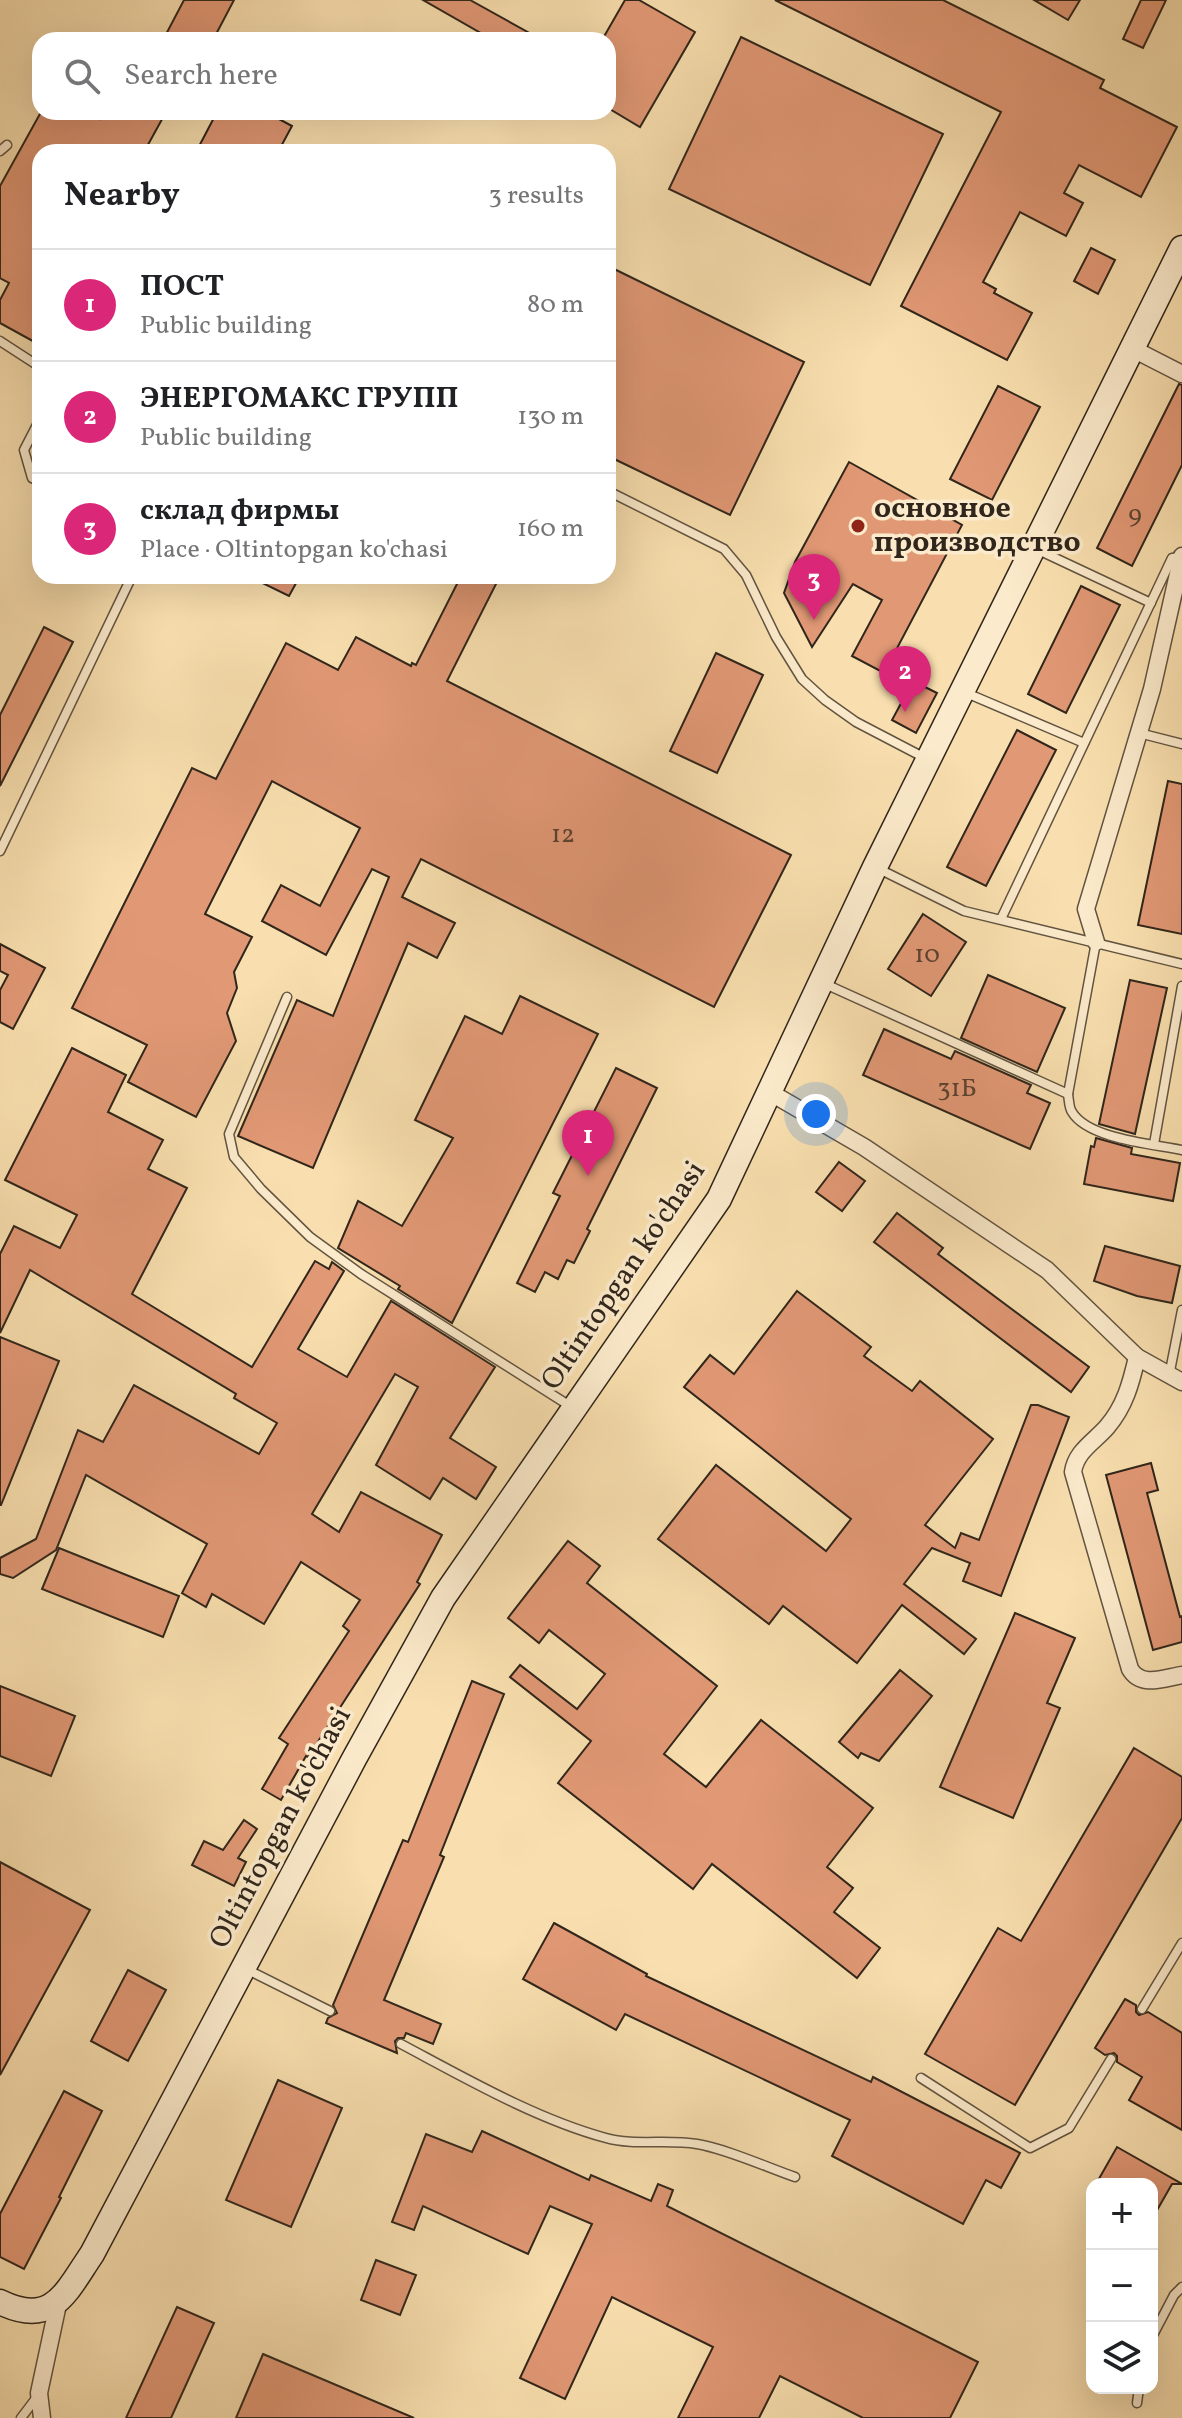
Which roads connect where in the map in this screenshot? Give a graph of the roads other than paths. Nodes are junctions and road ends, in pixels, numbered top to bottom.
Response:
1 (1182, 248) edge
2 (1175, 277) edge
3 (0, 341) edge
4 (1133, 349) junction
5 (32, 362) edge
6 (1182, 374) edge
7 (32, 434) edge
8 (32, 478) edge
9 (616, 495) edge
10 (1034, 548) junction
11 (1182, 556) edge
12 (128, 584) edge
13 (1151, 603) junction
14 (963, 692) junction
15 (1139, 733) junction
16 (1084, 743) junction
17 (1182, 744) edge
18 (929, 760) junction
19 (0, 851) edge
20 (875, 867) junction
21 (1001, 919) junction
22 (1096, 942) junction
23 (1182, 964) edge
24 (822, 983) junction
25 (1182, 986) edge
26 (287, 997) dead end
27 (771, 1093) junction
28 (1068, 1094) junction
29 (1154, 1144) junction
30 (1182, 1150) edge
31 (1182, 1310) edge
32 (1137, 1357) junction
33 (1175, 1379) edge
34 (574, 1408) junction
35 (1182, 1675) edge
36 (1182, 1943) edge
37 (243, 1968) junction
38 (1142, 2009) dead end
39 (330, 2011) dead end
40 (401, 2044) dead end
41 (1111, 2059) dead end
42 (921, 2078) dead end
43 (795, 2177) dead end
44 (1182, 2287) edge
45 (0, 2302) edge
46 (58, 2304) junction
47 (1158, 2326) edge
48 (39, 2393) junction
49 (1138, 2394) edge
50 (1137, 2403) dead end
51 (21, 2418) edge
52 (42, 2418) edge

1 - 2 street, Oltintopgan ko'chasi
2 - 4 street, Oltintopgan ko'chasi
3 - 5 lane
4 - 6 street
4 - 10 street, Oltintopgan ko'chasi
7 - 8 lane
9 - 18 lane
10 - 13 lane
10 - 14 street, Oltintopgan ko'chasi
11 - 13 lane
11 - 15 street
12 - 19 lane
13 - 16 lane
14 - 16 lane
14 - 18 street, Oltintopgan ko'chasi
15 - 17 lane
15 - 22 street
16 - 21 lane
18 - 20 street, Oltintopgan ko'chasi
20 - 21 lane
20 - 24 street, Oltintopgan ko'chasi
21 - 22 lane
22 - 23 lane
22 - 28 lane
24 - 27 street, Oltintopgan ko'chasi
24 - 28 lane
25 - 29 lane
26 - 34 lane
27 - 32 street
27 - 34 street, Oltintopgan ko'chasi
28 - 29 lane
29 - 30 lane
31 - 33 lane
32 - 33 street
32 - 35 street
34 - 37 street, Oltintopgan ko'chasi
36 - 38 lane
37 - 39 lane
37 - 46 street, Oltintopgan ko'chasi
40 - 43 lane
41 - 42 lane
44 - 47 lane
45 - 46 street
46 - 48 street, Oltintopgan ko'chasi
48 - 51 lane
48 - 52 street, Oltintopgan ko'chasi
49 - 50 lane

